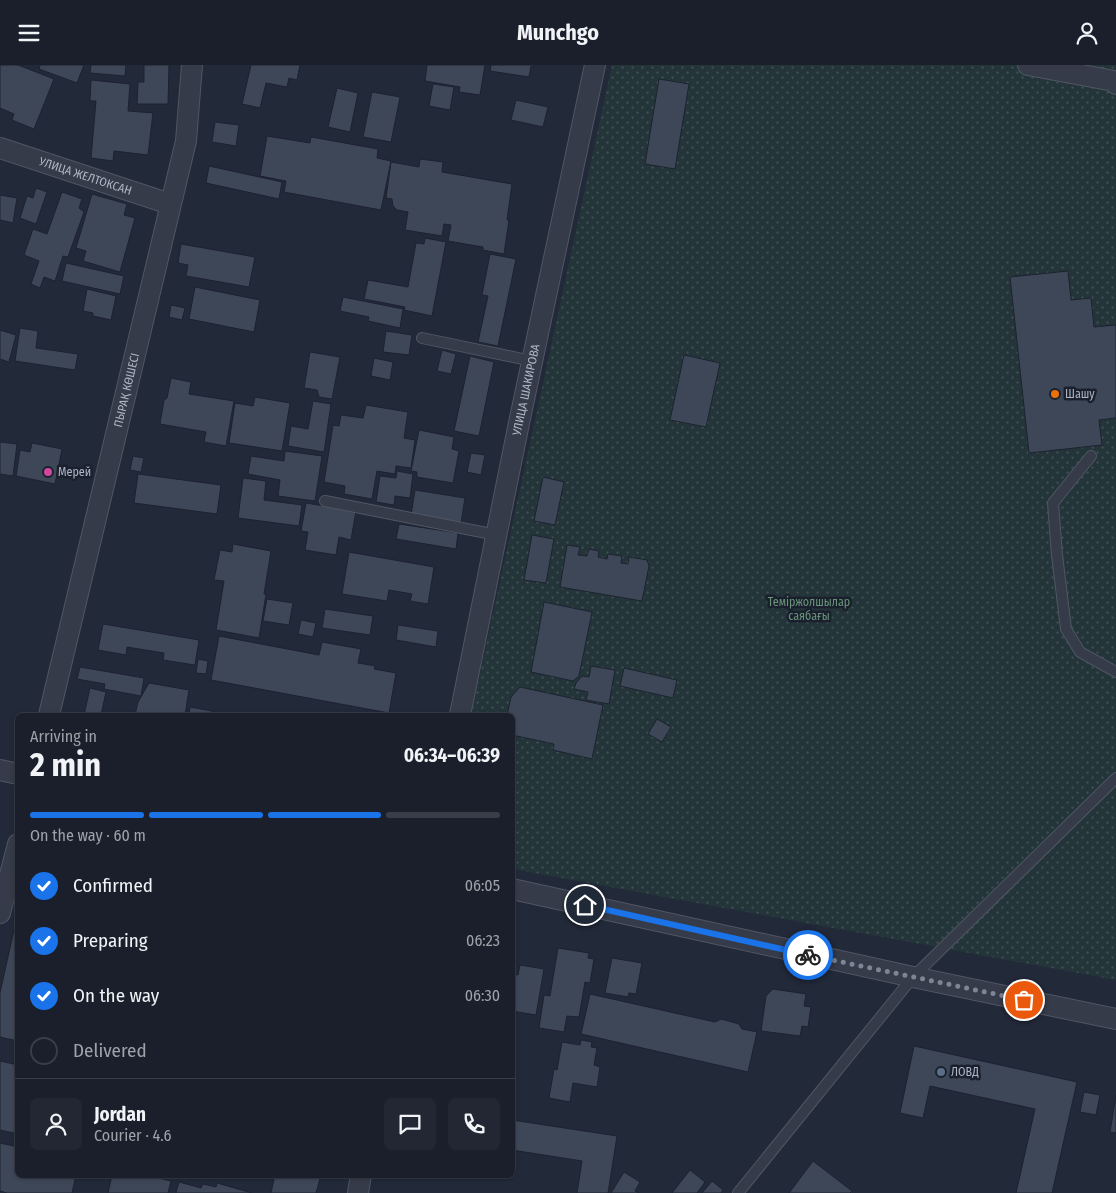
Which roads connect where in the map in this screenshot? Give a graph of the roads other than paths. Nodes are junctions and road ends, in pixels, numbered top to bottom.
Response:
1 (192, 65) edge
2 (595, 65) edge
3 (1028, 65) edge
4 (1116, 84) edge
5 (0, 148) edge
6 (170, 205) junction
7 (422, 339) dead end
8 (532, 361) junction
9 (1091, 456) dead end
10 (325, 501) dead end
11 (496, 535) junction
12 (1116, 672) edge
13 (49, 713) edge
14 (460, 713) edge
15 (0, 770) edge
16 (15, 773) edge
17 (1116, 777) edge
18 (15, 856) edge
19 (515, 890) edge
20 (0, 913) edge
21 (913, 977) junction
22 (1116, 1019) edge
23 (360, 1178) edge
24 (358, 1193) edge
25 (738, 1193) edge

1 - 6 street, ПЫРАҚ КӨШЕСІ
2 - 8 street, УЛИЦА ШАКИРОВА
3 - 4 street
5 - 6 street, УЛИЦА ЖЕЛТОКСАН
6 - 13 street, ПЫРАҚ КӨШЕСІ
7 - 8 lane
8 - 11 street, УЛИЦА ШАКИРОВА
9 - 12 lane
10 - 11 lane
11 - 14 street, УЛИЦА ШАКИРОВА
15 - 16 street
17 - 21 lane
18 - 20 street
19 - 21 street
21 - 22 street
21 - 25 lane
23 - 24 street

